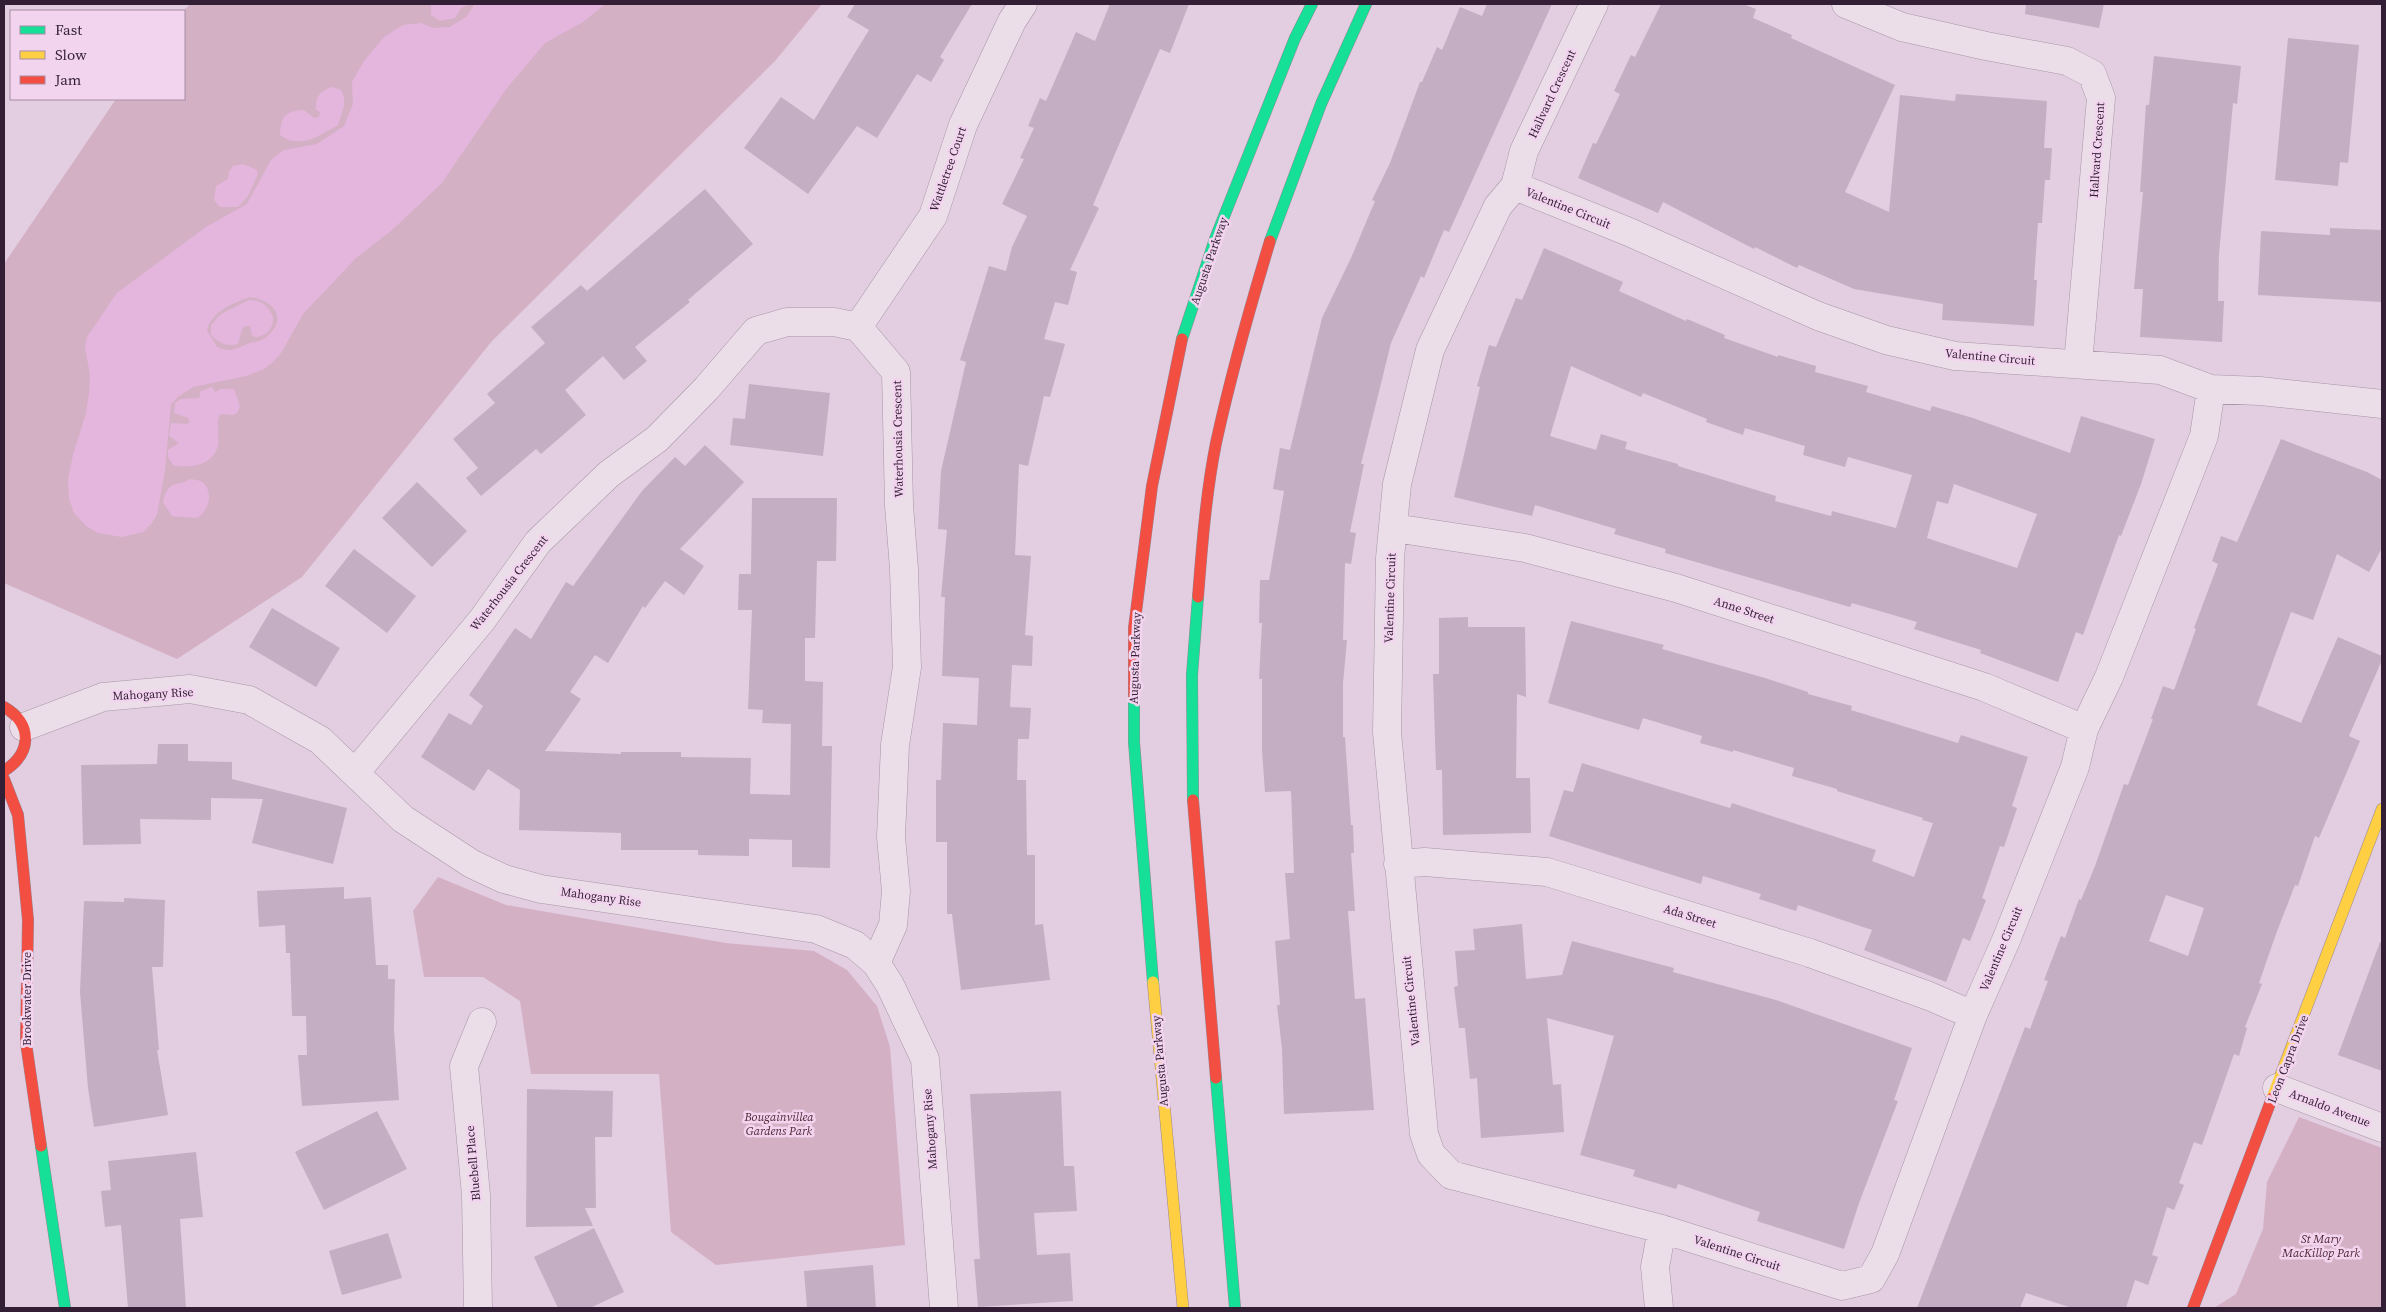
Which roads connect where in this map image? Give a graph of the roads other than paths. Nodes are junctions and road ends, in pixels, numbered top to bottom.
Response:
1 (1024, 4) edge
2 (1312, 4) edge
3 (1366, 4) edge
4 (1594, 4) edge
5 (1846, 4) edge
6 (1515, 186) junction
7 (858, 327) junction
8 (2078, 364) junction
9 (2211, 389) junction
10 (2382, 404) edge
11 (1394, 528) junction
12 (4, 707) edge
13 (24, 727) junction
14 (2084, 730) junction
15 (4, 771) edge
16 (355, 773) junction
17 (4, 779) edge
18 (2381, 815) edge
19 (1398, 864) junction
20 (876, 963) junction
21 (1973, 1015) junction
22 (482, 1022) dead end
23 (2277, 1088) junction
24 (2382, 1128) edge
25 (1662, 1228) junction
26 (64, 1308) edge
27 (478, 1308) edge
28 (944, 1308) edge
29 (1183, 1308) edge
30 (1235, 1308) edge
31 (1659, 1308) edge
32 (2192, 1308) edge

1 - 7 street, Wattletree Court
2 - 29 main road, Augusta Parkway
3 - 30 main road
4 - 6 street, Hallvard Crescent
5 - 8 street, Hallvard Crescent
6 - 8 street, Valentine Circuit
6 - 11 street, Valentine Circuit
7 - 16 street, Waterhousia Crescent
7 - 20 street, Waterhousia Crescent
8 - 9 street, Valentine Circuit
9 - 10 street, Valentine Circuit
9 - 14 street, Valentine Circuit
11 - 14 street, Anne Street
11 - 19 street, Valentine Circuit
12 - 13 main road
13 - 15 main road
13 - 16 street, Mahogany Rise
14 - 21 street, Valentine Circuit
16 - 20 street, Mahogany Rise
17 - 26 main road, Brookwater Drive
18 - 23 main road, Leon Capra Drive
19 - 21 street, Ada Street
19 - 25 street, Valentine Circuit
20 - 28 street, Mahogany Rise
21 - 25 street, Valentine Circuit
22 - 27 street, Bluebell Place
23 - 24 street, Arnaldo Avenue
23 - 32 main road, Leon Capra Drive
25 - 31 street

